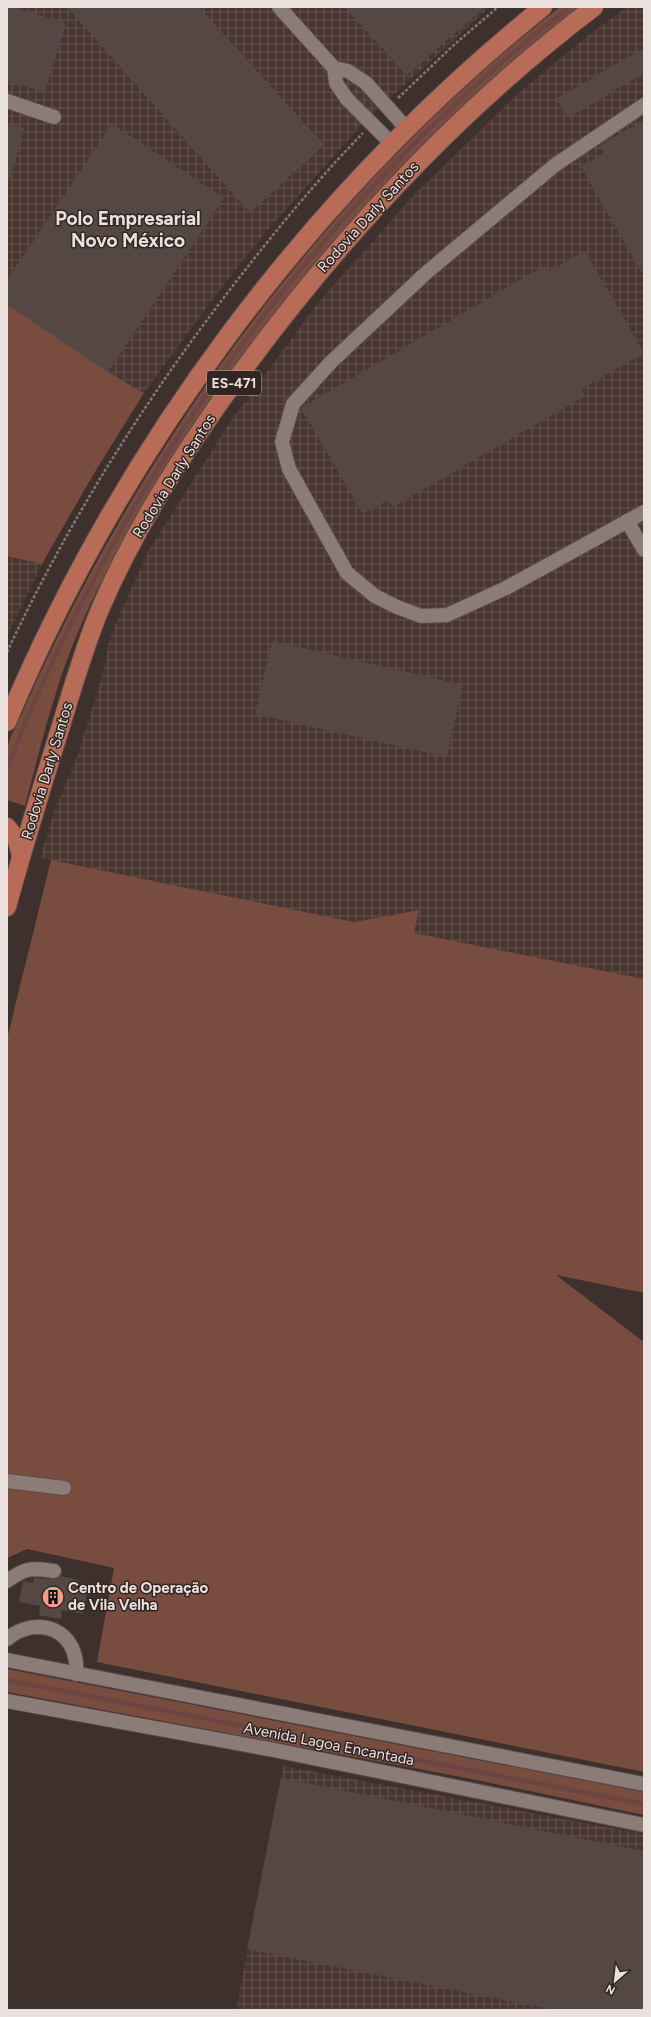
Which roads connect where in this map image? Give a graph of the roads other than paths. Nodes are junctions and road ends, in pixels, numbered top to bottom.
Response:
1 (279, 7) edge
2 (543, 7) edge
3 (594, 7) edge
4 (334, 68) junction
5 (7, 101) edge
6 (644, 105) edge
7 (54, 117) dead end
8 (407, 129) junction
9 (392, 144) junction
10 (644, 512) edge
11 (627, 521) junction
12 (644, 550) edge
13 (7, 722) edge
14 (7, 827) edge
15 (21, 856) junction
16 (7, 907) edge
17 (7, 1481) edge
18 (64, 1488) dead end
19 (54, 1571) dead end
20 (7, 1581) edge
21 (7, 1640) edge
22 (7, 1660) edge
23 (76, 1674) junction
24 (7, 1701) edge
25 (644, 1784) edge
26 (644, 1825) edge

1 - 4 street
2 - 8 main road, Rodovia Darly Santos / ES-471
3 - 15 main road, Rodovia Darly Santos / ES-471
4 - 8 street
4 - 9 street
5 - 7 street
6 - 11 street
8 - 9 main road, Rodovia Darly Santos / ES-471
9 - 13 main road, Rodovia Darly Santos / ES-471
10 - 11 street
11 - 12 street
14 - 15 main road
15 - 16 main road, Rodovia Darly Santos / ES-471
17 - 18 street
19 - 20 street
21 - 23 street
22 - 23 street, Avenida Lagoa Encantada
23 - 25 street, Avenida Lagoa Encantada
24 - 26 street, Avenida Lagoa Encantada

